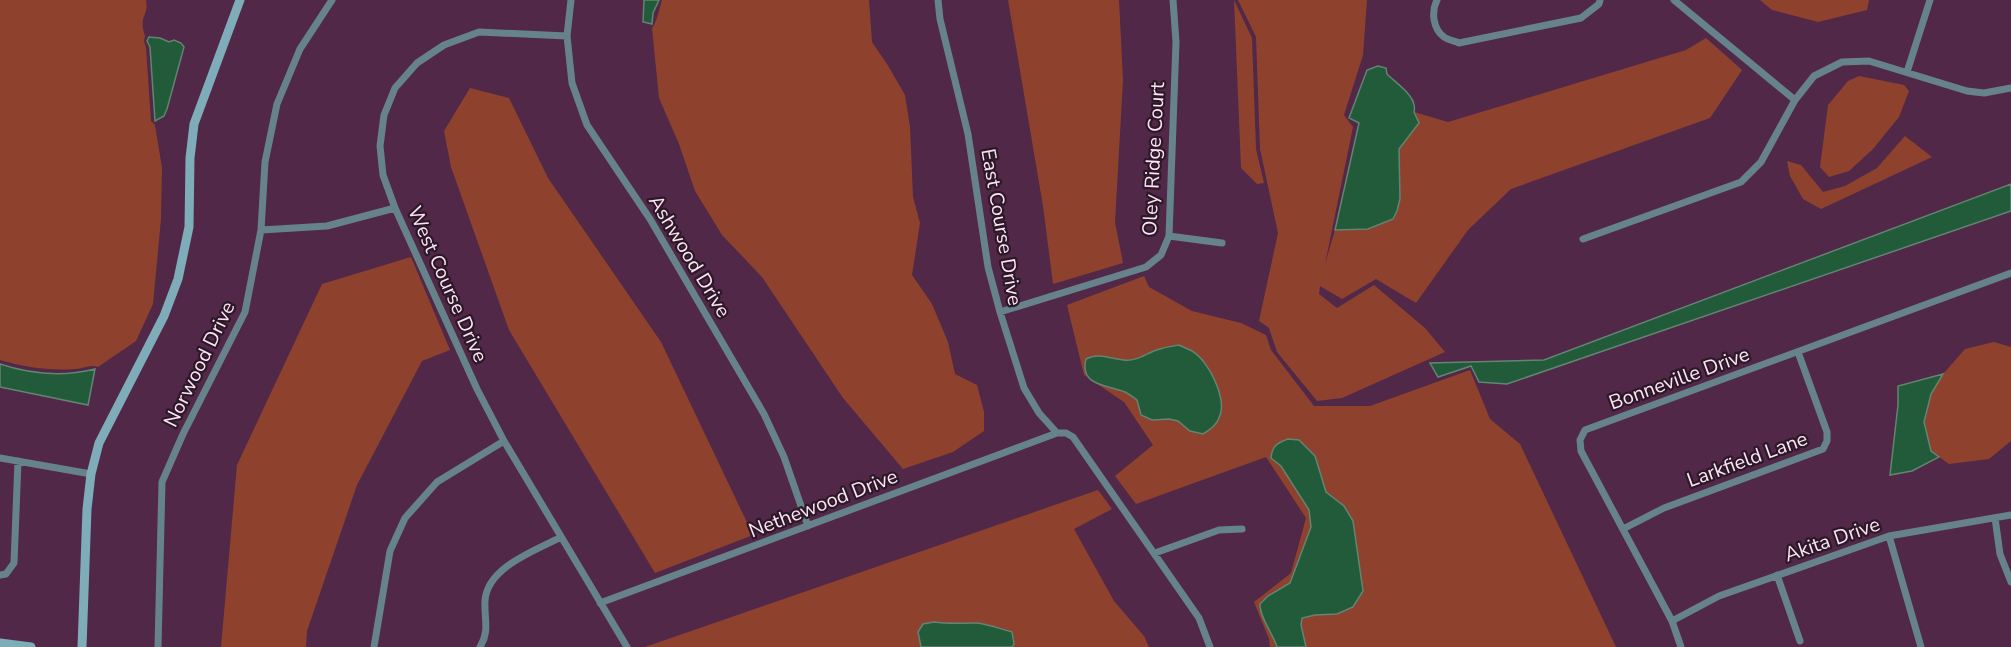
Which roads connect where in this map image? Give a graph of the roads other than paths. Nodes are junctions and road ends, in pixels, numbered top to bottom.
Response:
1 (240, 0) edge
2 (332, 0) edge
3 (571, 0) edge
4 (938, 0) edge
5 (1173, 0) edge
6 (1437, 0) edge
7 (1600, 0) edge
8 (1674, 0) edge
9 (1930, 0) edge
10 (567, 36) junction
11 (1906, 72) junction
12 (2011, 88) edge
13 (1795, 100) junction
14 (395, 208) junction
15 (261, 230) junction
16 (1168, 236) junction
17 (1583, 239) dead end
18 (1222, 243) dead end
19 (2011, 273) edge
20 (1000, 312) junction
21 (1798, 352) junction
22 (1057, 433) junction
23 (504, 441) junction
24 (0, 458) edge
25 (18, 461) junction
26 (91, 474) junction
27 (2011, 515) edge
28 (1995, 518) junction
29 (808, 526) junction
30 (1623, 529) junction
31 (1242, 530) dead end
32 (1889, 536) junction
33 (561, 537) junction
34 (1155, 553) junction
35 (0, 575) edge
36 (1777, 575) junction
37 (2011, 582) edge
38 (600, 603) junction
39 (1672, 621) junction
40 (1800, 641) dead end
41 (0, 643) edge
42 (30, 647) edge
43 (82, 647) edge
44 (158, 647) edge
45 (374, 647) edge
46 (480, 647) edge
47 (627, 647) edge
48 (1210, 647) edge
49 (1681, 647) edge
50 (1921, 647) edge

1 - 26 street
2 - 15 street, Norwood Drive
3 - 10 street, Ashwood Drive
4 - 20 street, East Course Drive
5 - 16 street, Oley Ridge Court
6 - 7 street
8 - 13 street
9 - 11 street
10 - 14 street, West Course Drive
10 - 29 street, Ashwood Drive
11 - 12 street
11 - 13 street
13 - 17 street
14 - 15 street
14 - 23 street, West Course Drive
15 - 44 street, Norwood Drive
16 - 18 street
16 - 20 street, Oley Ridge Court
19 - 21 street, Bonneville Drive
20 - 22 street, East Course Drive
21 - 30 street, Larkfield Lane
21 - 30 street, Bonneville Drive
22 - 29 street, Nethewood Drive
22 - 34 street, East Course Drive
23 - 33 street, West Course Drive
23 - 45 street
24 - 25 street
25 - 26 street
25 - 35 street
26 - 43 street
27 - 28 street, Akita Drive
28 - 32 street, Akita Drive
28 - 37 street
29 - 38 street, Nethewood Drive
30 - 39 street, Bonneville Drive
31 - 34 street
32 - 36 street, Akita Drive
32 - 50 street
33 - 38 street, West Course Drive
33 - 46 street
34 - 48 street, East Course Drive
36 - 39 street, Akita Drive
36 - 40 street
38 - 47 street, West Course Drive
39 - 49 street, Bonneville Drive
41 - 42 street

